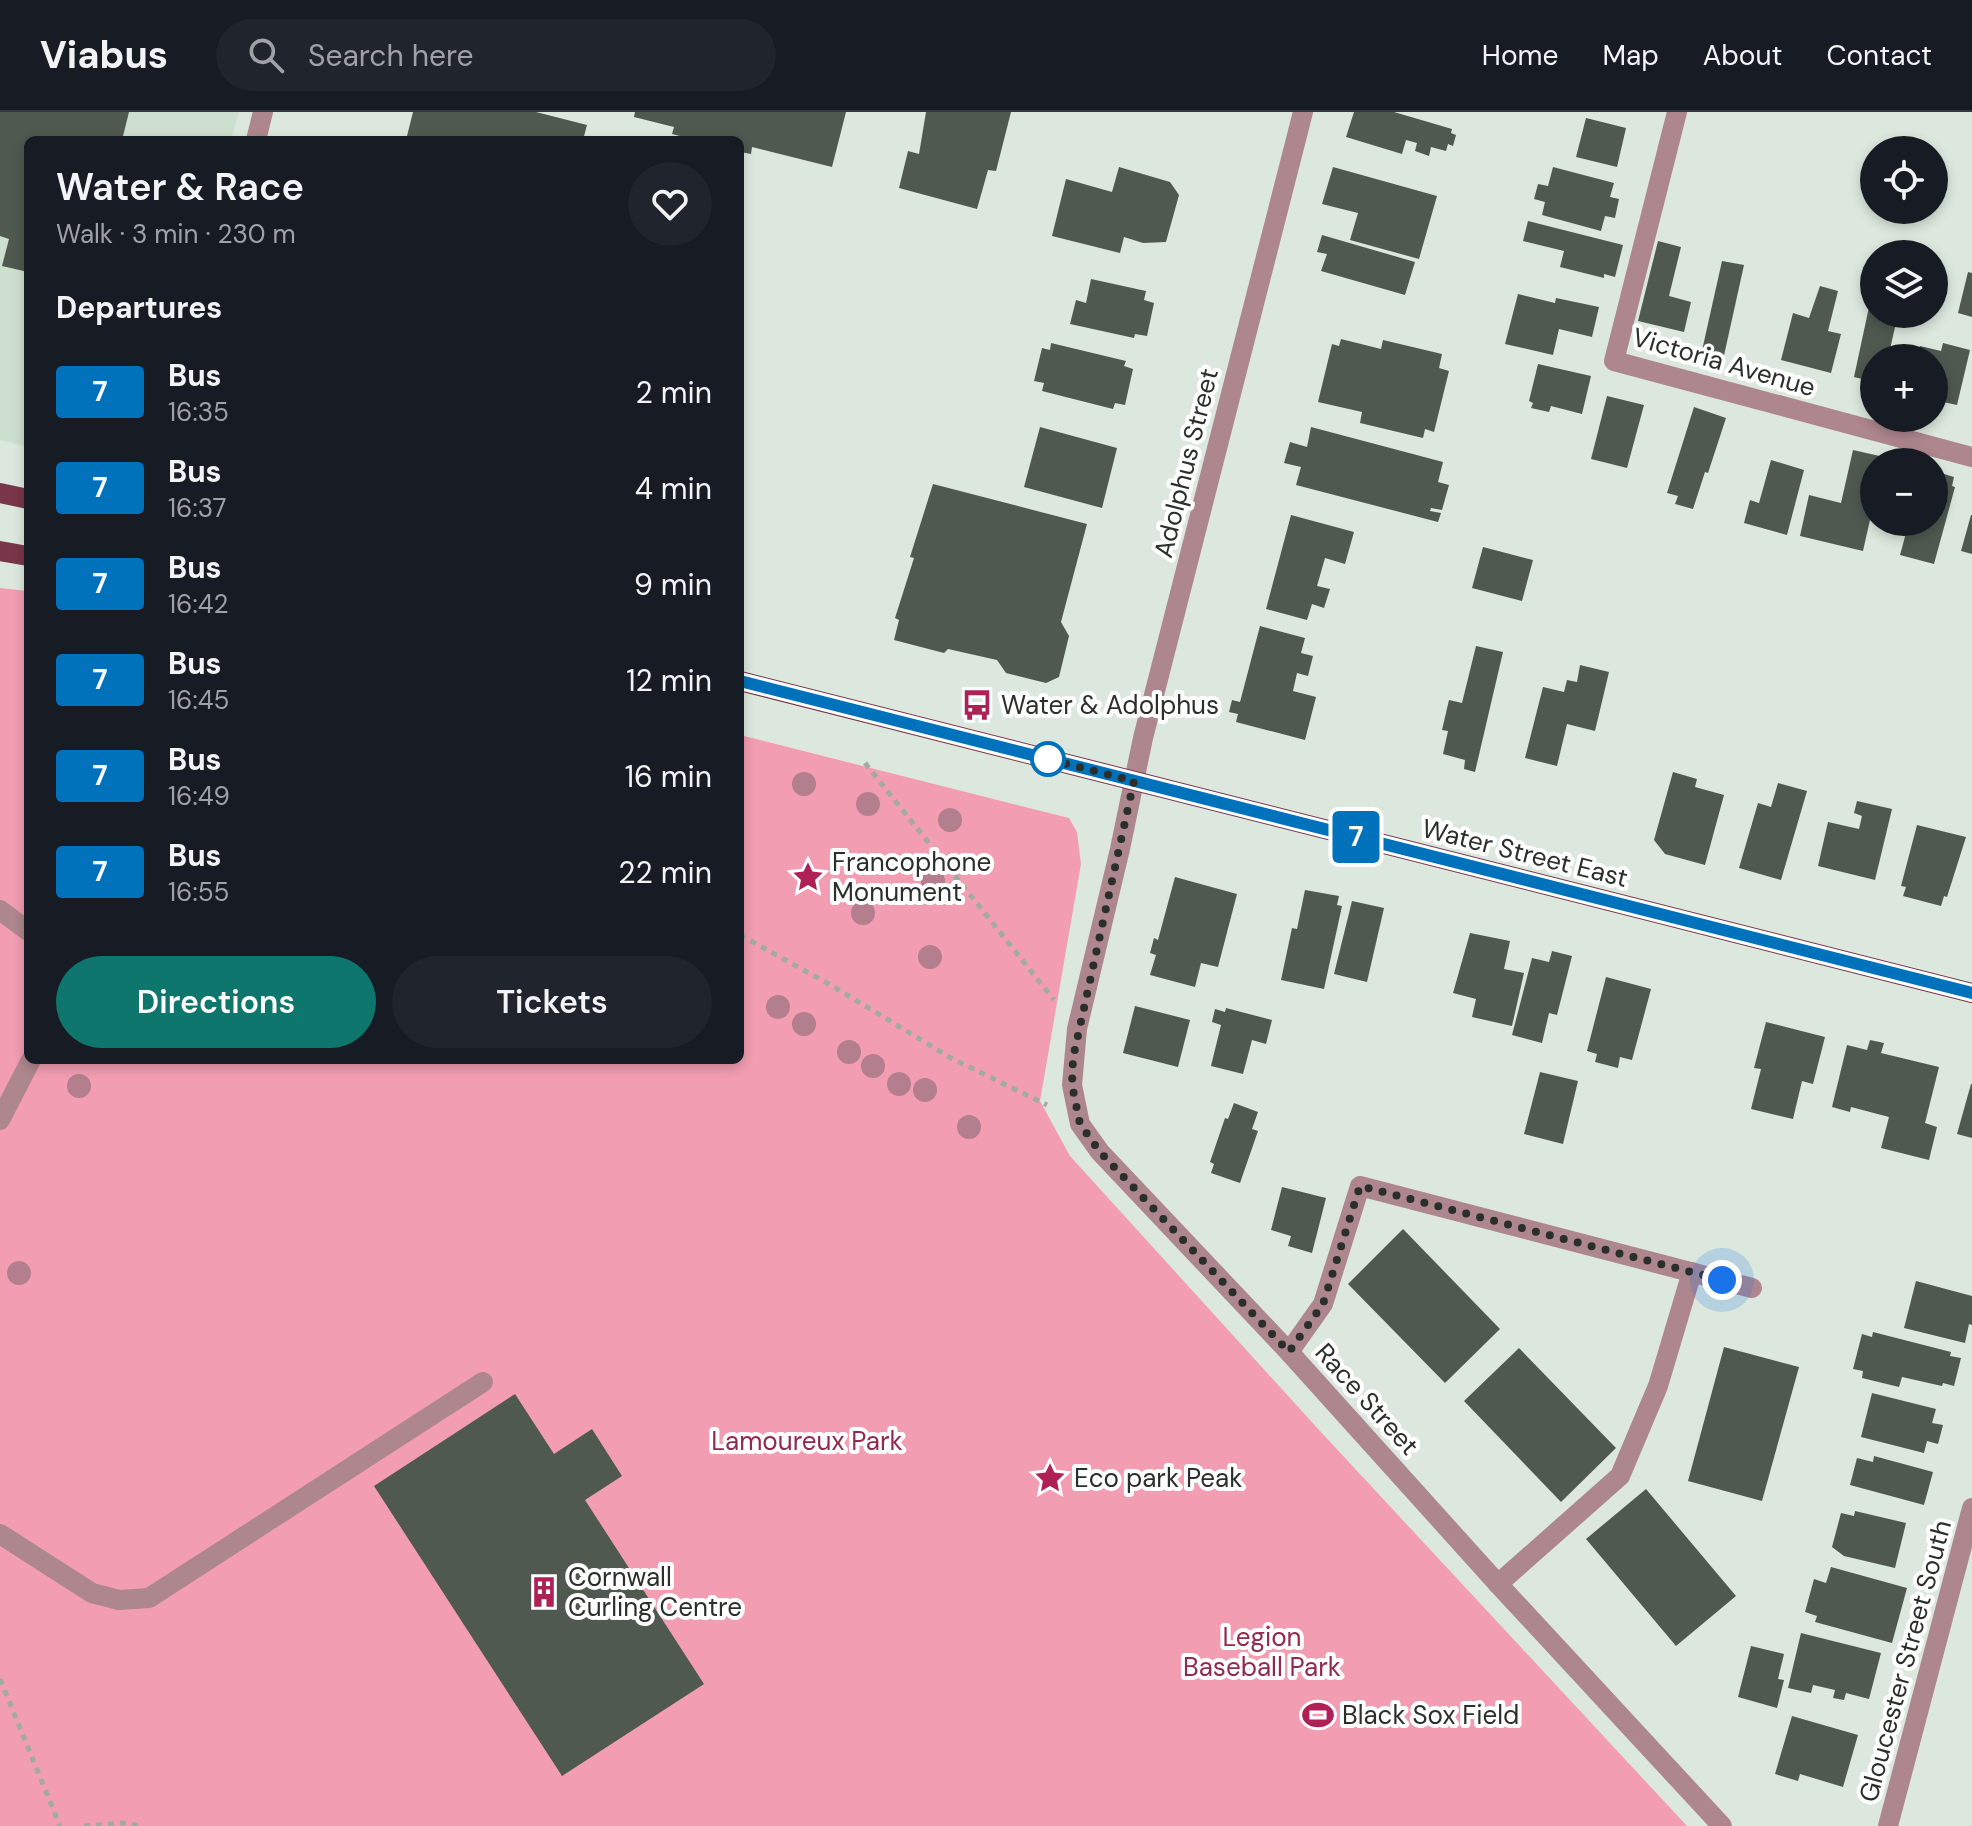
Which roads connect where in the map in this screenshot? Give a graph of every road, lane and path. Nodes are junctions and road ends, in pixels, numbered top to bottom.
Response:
1 (263, 112) edge
2 (1303, 112) edge
3 (1677, 112) edge
4 (257, 136) edge
5 (1972, 457) edge
6 (0, 493) edge
7 (24, 498) edge
8 (0, 551) edge
9 (24, 555) edge
10 (744, 682) edge
11 (865, 763) dead end
12 (1134, 781) junction
13 (1125, 828) joint
14 (0, 910) edge
15 (24, 928) edge
16 (744, 937) edge
17 (1972, 993) edge
18 (1077, 1029) junction
19 (29, 1064) edge
20 (0, 1120) edge
21 (1080, 1124) junction
22 (1692, 1272) junction
23 (1752, 1288) dead end
24 (1289, 1352) junction
25 (483, 1382) dead end
26 (1972, 1508) edge
27 (0, 1534) edge
28 (1498, 1584) junction
29 (0, 1679) edge
30 (60, 1826) edge
31 (84, 1826) edge
32 (140, 1826) edge
33 (1722, 1826) edge
34 (1888, 1826) edge

1 - 4 street
2 - 12 street, Adolphus Street
3 - 5 street, Victoria Avenue
6 - 7 main road
8 - 9 main road
10 - 12 main road, Water Street East
11 - 18 path
12 - 13 street, Adolphus Street
12 - 17 main road, Water Street East
13 - 18 street, Race Street
14 - 15 street
16 - 21 path
18 - 21 street, Race Street
19 - 20 street
21 - 24 street, Race Street
22 - 23 street
22 - 24 street
22 - 28 street
24 - 28 street, Race Street
25 - 27 street
26 - 34 street, Gloucester Street South
28 - 33 street, Race Street
29 - 30 path
31 - 32 path

